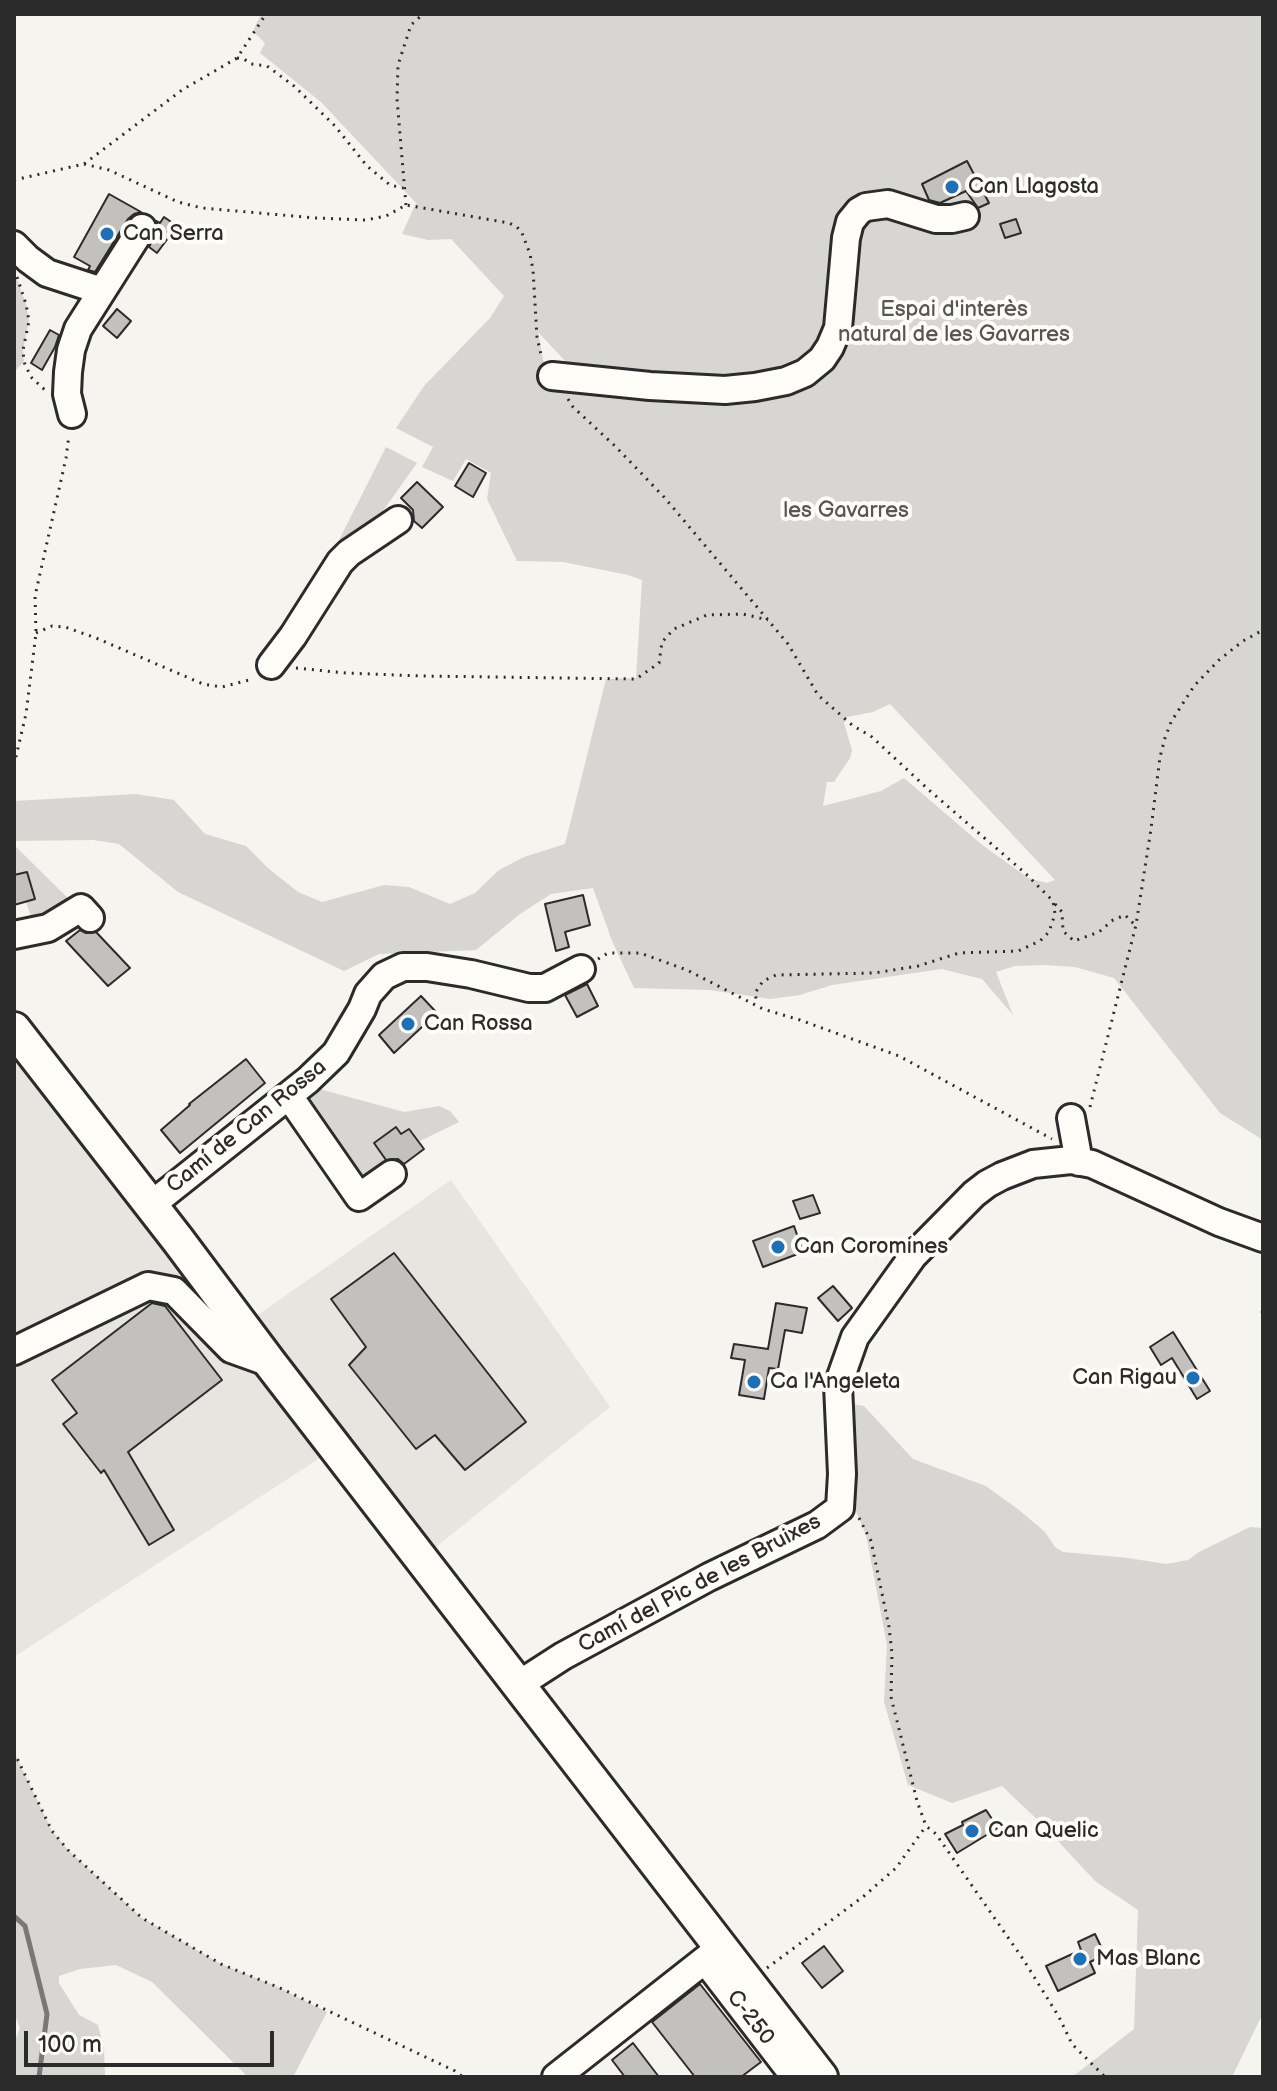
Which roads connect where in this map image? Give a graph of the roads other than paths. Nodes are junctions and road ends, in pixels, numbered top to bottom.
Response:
1 (965, 216) dead end
2 (142, 228) dead end
3 (14, 245) edge
4 (102, 291) junction
5 (552, 376) road end
6 (72, 414) road end
7 (398, 520) dead end
8 (271, 665) road end
9 (90, 918) dead end
10 (14, 935) edge
11 (581, 969) road end
12 (14, 1029) edge
13 (289, 1096) junction
14 (1079, 1118) road end
15 (1079, 1162) junction
16 (392, 1174) dead end
17 (151, 1205) junction
18 (1263, 1238) edge
19 (14, 1351) edge
20 (270, 1363) junction
21 (518, 1685) junction
22 (713, 1954) junction
23 (589, 2066) edge
24 (556, 2077) edge
25 (795, 2077) edge
26 (821, 2077) edge

1 - 5 street
2 - 4 street
3 - 4 street
4 - 6 street
7 - 8 street
9 - 10 street
11 - 13 street, Camí de Can Rossa
12 - 17 main road, C-250
13 - 16 street
13 - 17 street, Camí de Can Rossa
14 - 15 street
15 - 18 street, Camí del Pic de les Bruixes
15 - 21 street, Camí del Pic de les Bruixes
17 - 20 main road, C-250
19 - 20 street
20 - 21 main road, C-250
21 - 22 main road, C-250
22 - 23 street
22 - 25 street, C-250
22 - 26 main road, C-250
23 - 24 street

